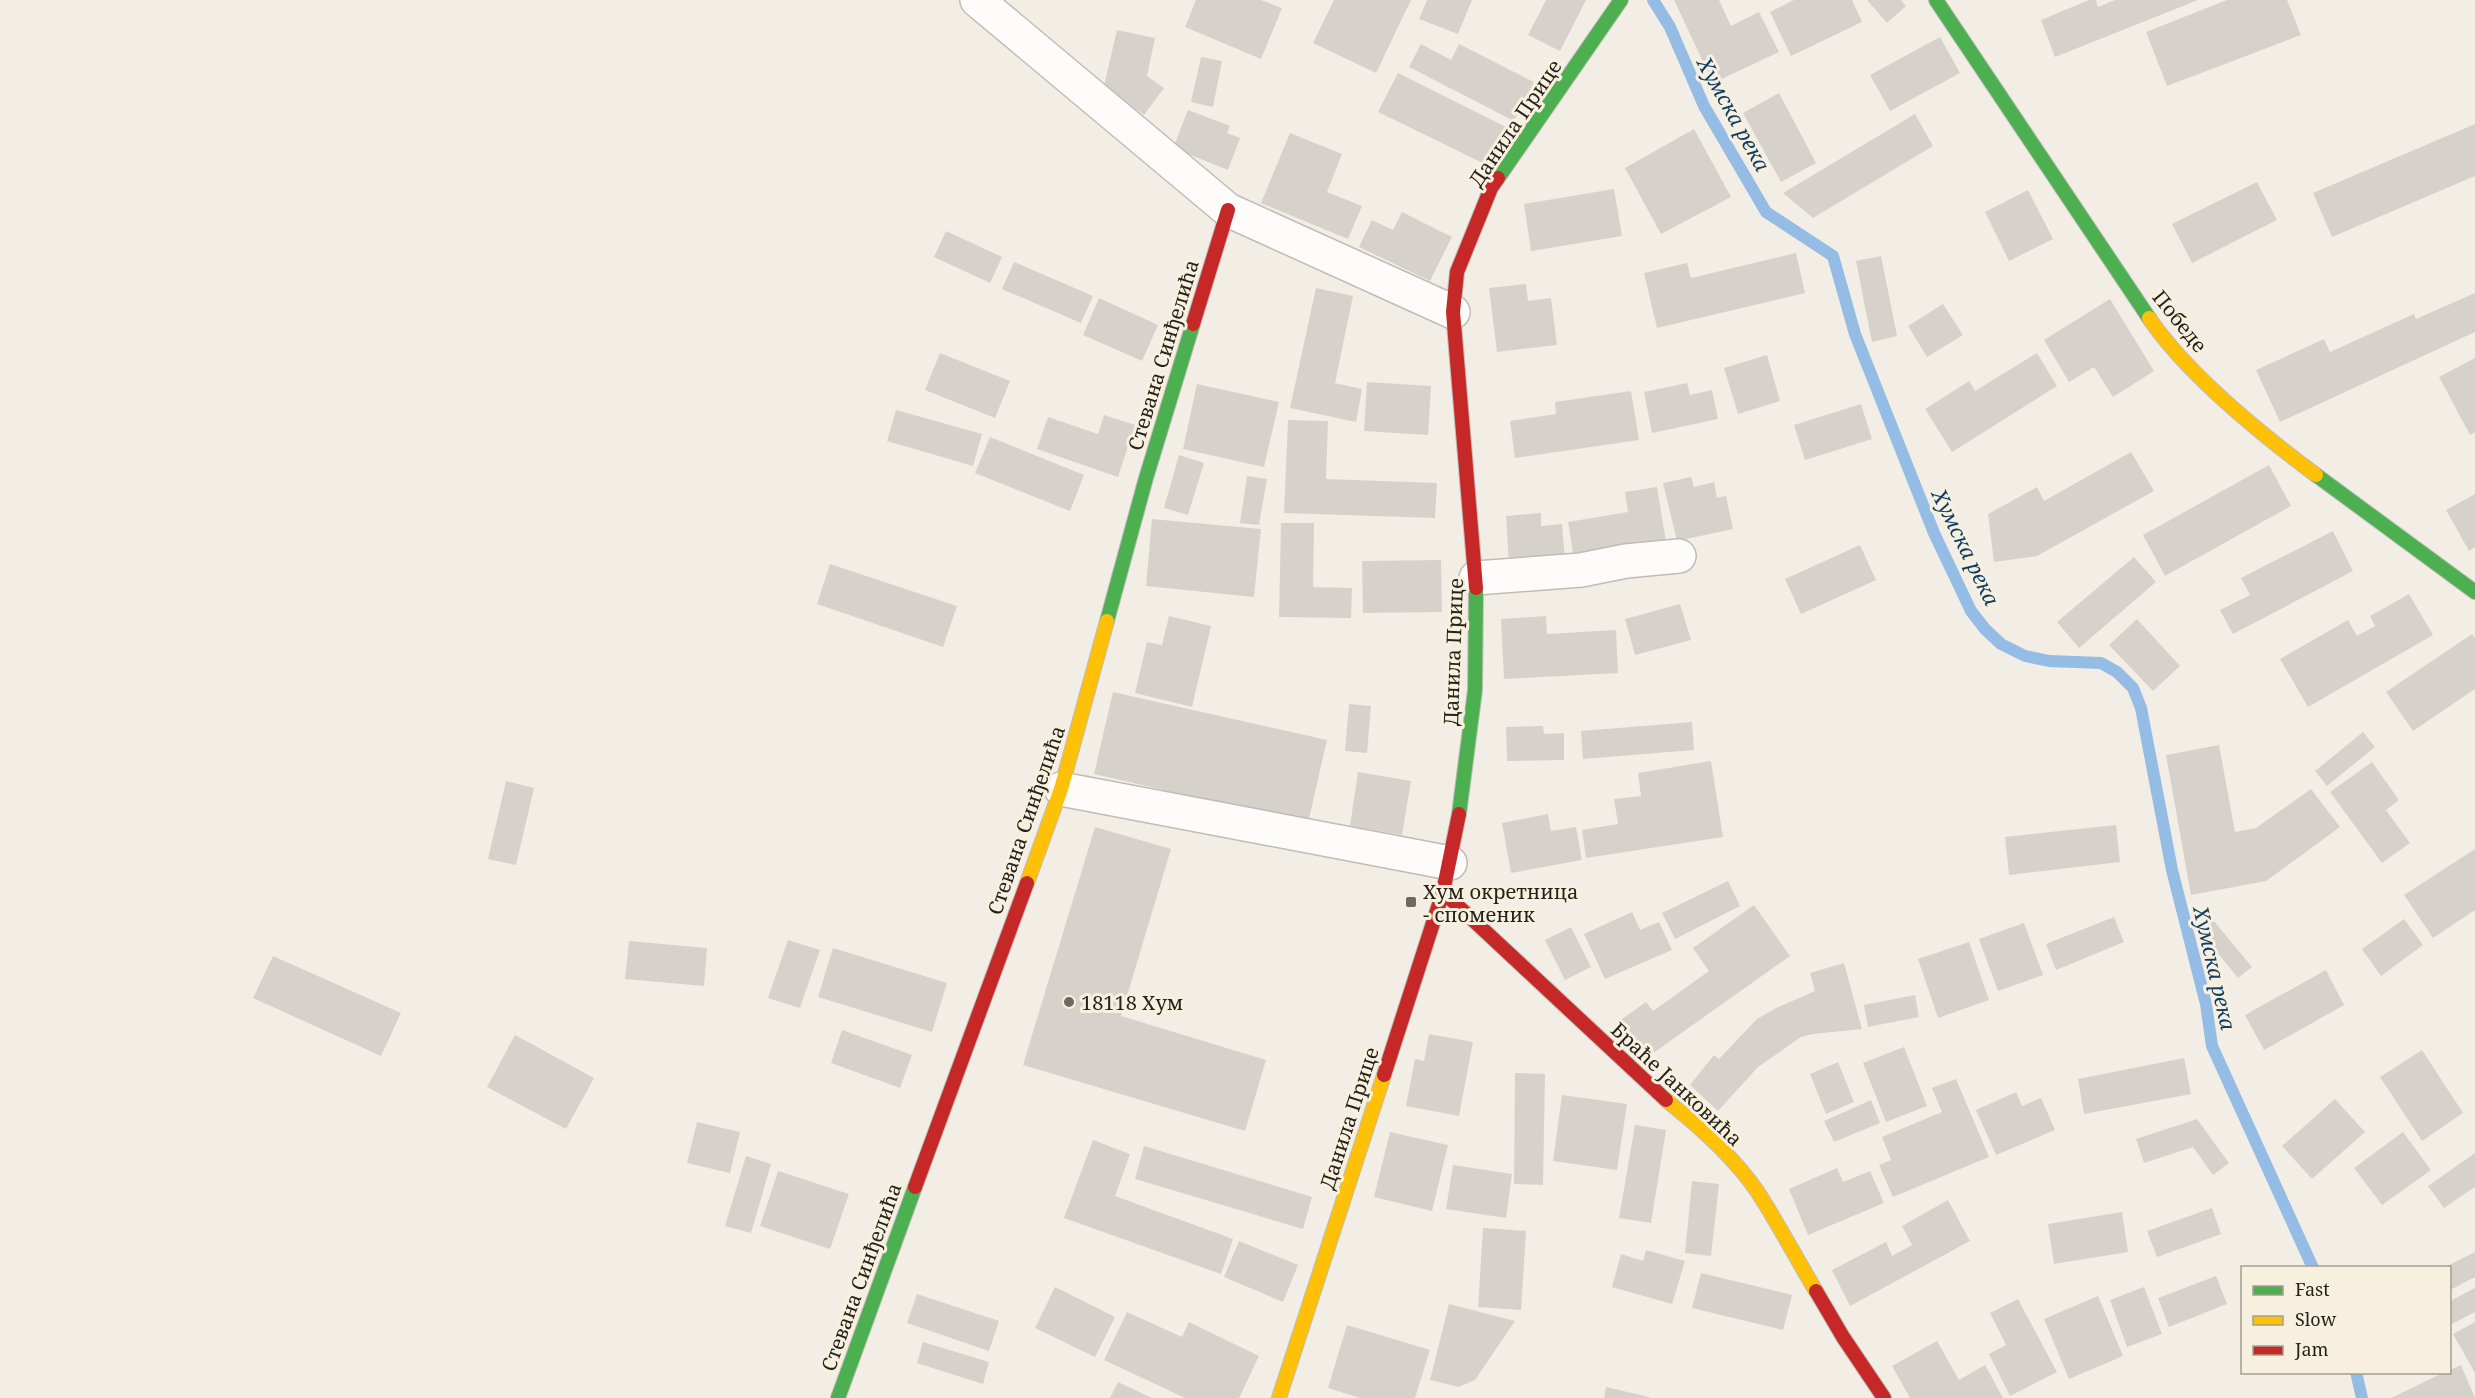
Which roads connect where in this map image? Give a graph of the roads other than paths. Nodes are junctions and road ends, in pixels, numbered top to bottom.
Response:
1 (977, 0) edge
2 (1621, 0) edge
3 (1936, 0) edge
4 (1228, 210) junction
5 (1453, 312) junction
6 (1679, 556) dead end
7 (1476, 578) junction
8 (2475, 592) edge
9 (1061, 789) junction
10 (1446, 877) junction
11 (838, 1398) edge
12 (1278, 1398) edge
13 (1884, 1398) edge

1 - 4 street
2 - 5 street, Данила Прице
3 - 8 street, Победе
4 - 5 street
4 - 9 street, Стевана Синђелића
5 - 7 street, Данила Прице
6 - 7 street
7 - 10 street, Данила Прице
9 - 10 street
9 - 11 street, Стевана Синђелића
10 - 12 street, Данила Прице
10 - 13 street, Браће Јанковића

